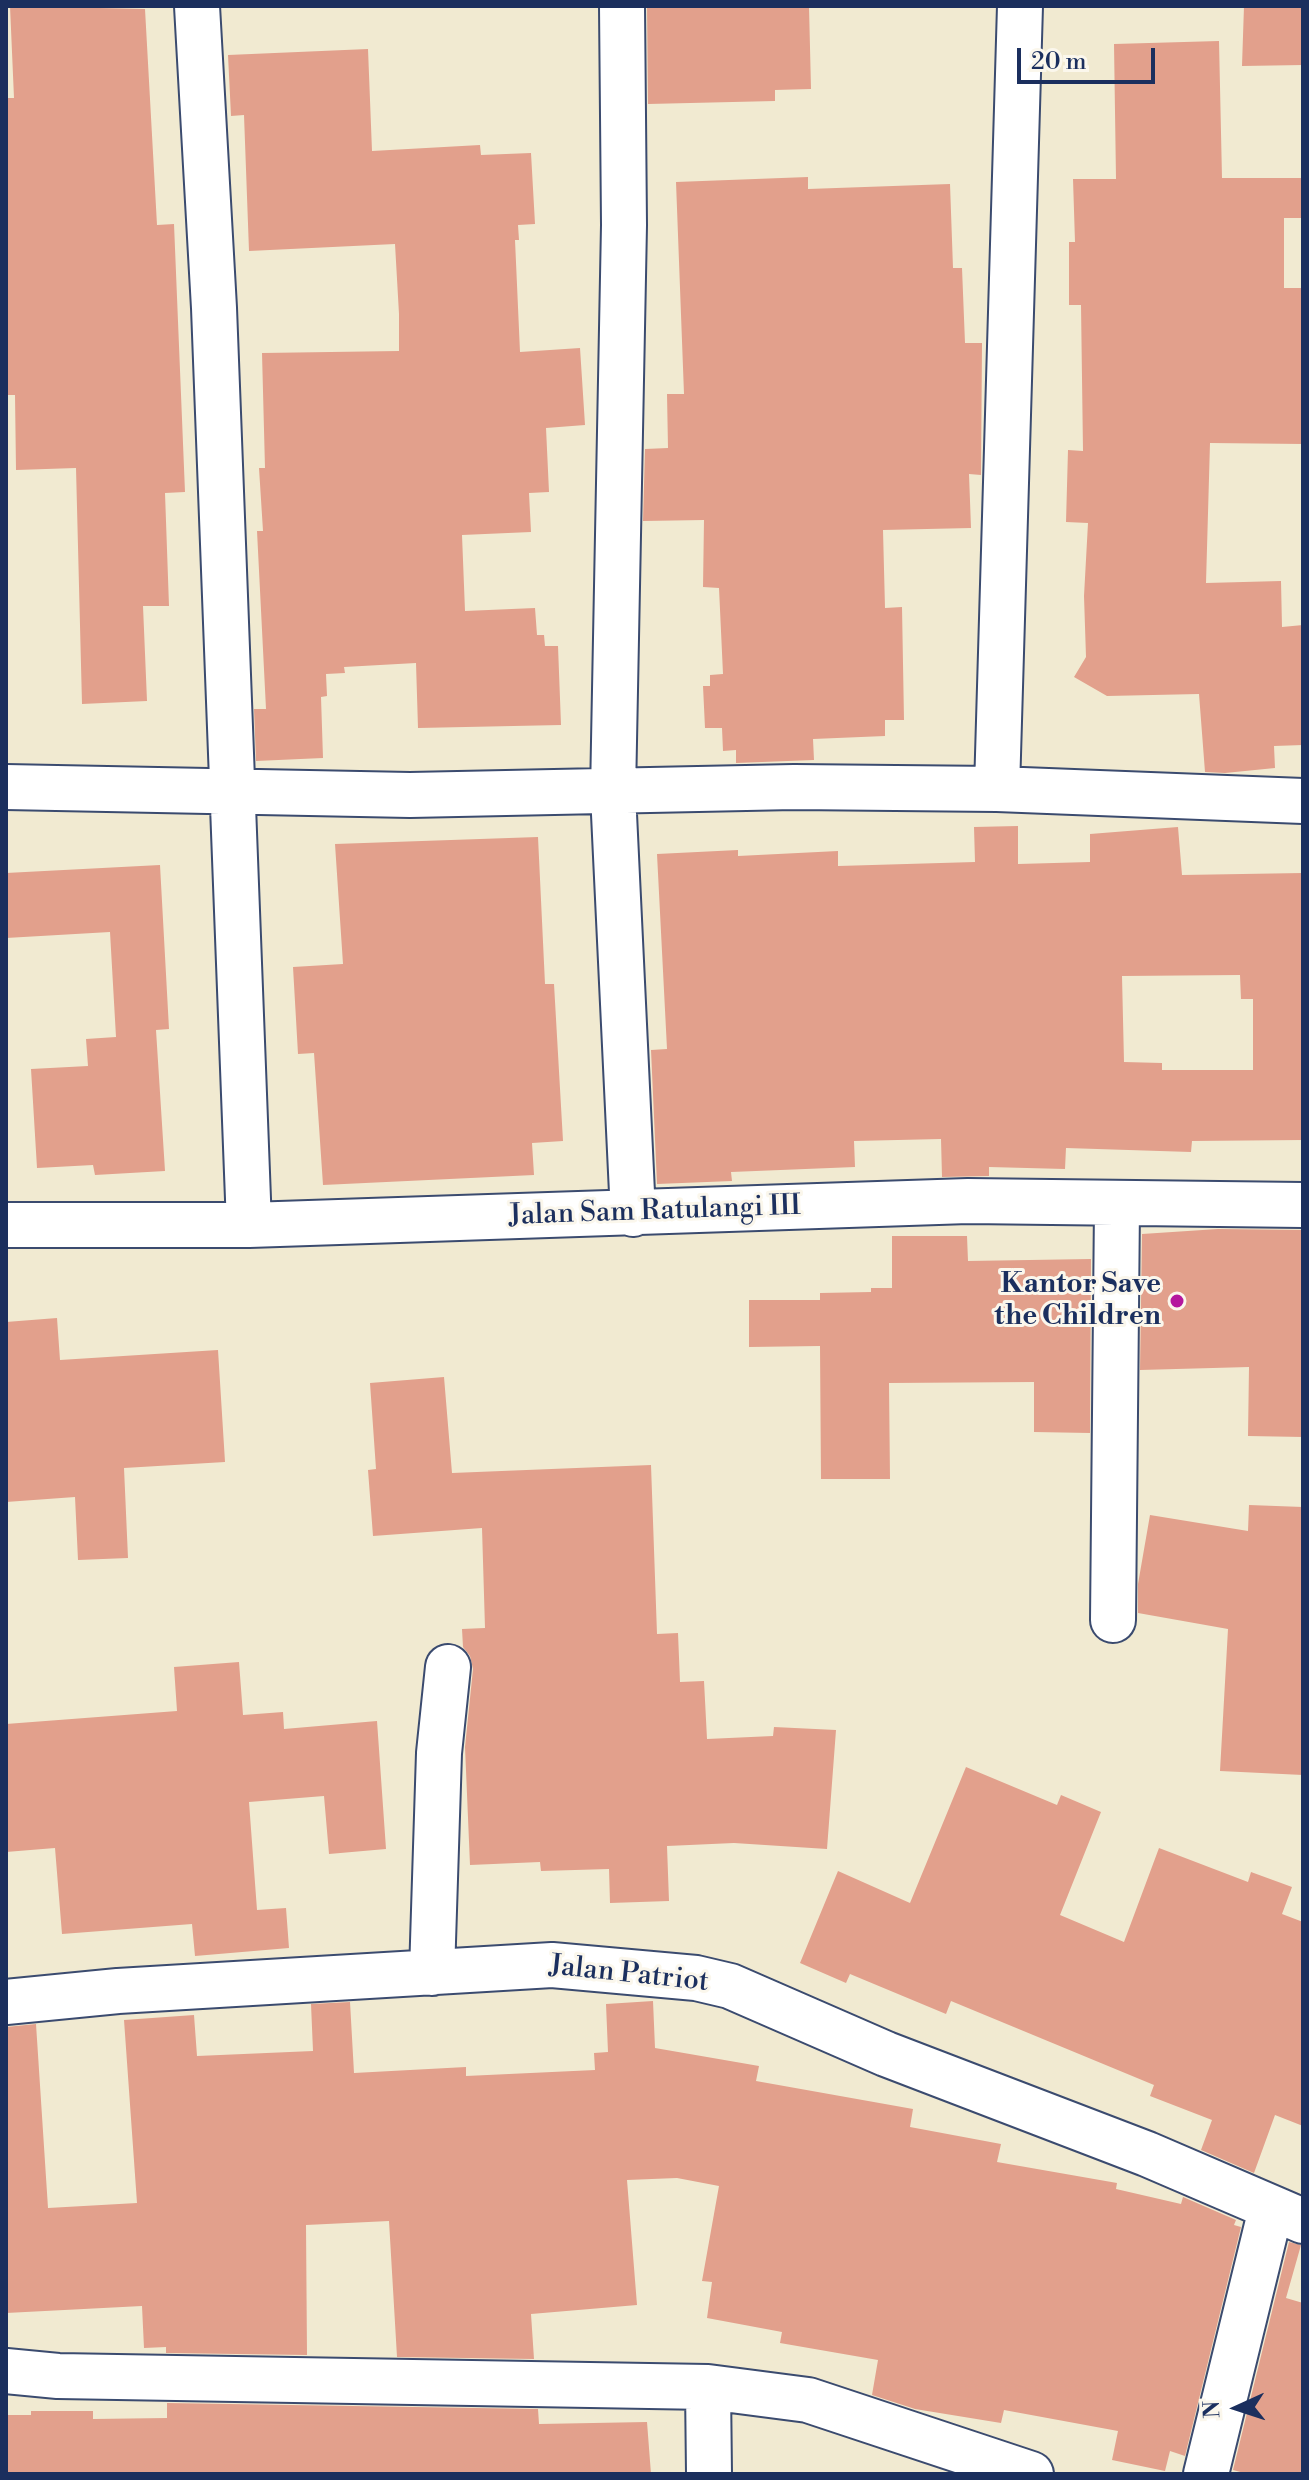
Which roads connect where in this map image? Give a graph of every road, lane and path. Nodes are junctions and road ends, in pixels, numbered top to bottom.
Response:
1 (197, 6) edge
2 (622, 6) edge
3 (1020, 6) edge
4 (6, 787) edge
5 (997, 789) junction
6 (613, 793) junction
7 (230, 794) junction
8 (1303, 801) edge
9 (1303, 1205) edge
10 (1117, 1206) junction
11 (633, 1214) junction
12 (6, 1225) edge
13 (249, 1225) junction
14 (1113, 1620) dead end
15 (448, 1667) dead end
16 (432, 1973) junction
17 (6, 2002) edge
18 (1287, 2215) edge
19 (6, 2371) edge
20 (708, 2387) junction
21 (709, 2474) edge
22 (1031, 2474) edge
23 (1206, 2474) edge

1 - 7 street
2 - 6 street
3 - 5 street
4 - 7 street
5 - 6 street
5 - 8 street
6 - 7 street
6 - 11 street
7 - 13 street
9 - 10 street, Jalan Sam Ratulangi III
10 - 11 street, Jalan Sam Ratulangi III
10 - 14 street
11 - 13 street, Jalan Sam Ratulangi III
12 - 13 street, Jalan Sam Ratulangi III
15 - 16 street
16 - 17 street, Jalan Patriot
16 - 18 street, Jalan Patriot
18 - 23 street
19 - 20 street
20 - 21 street
20 - 22 street

